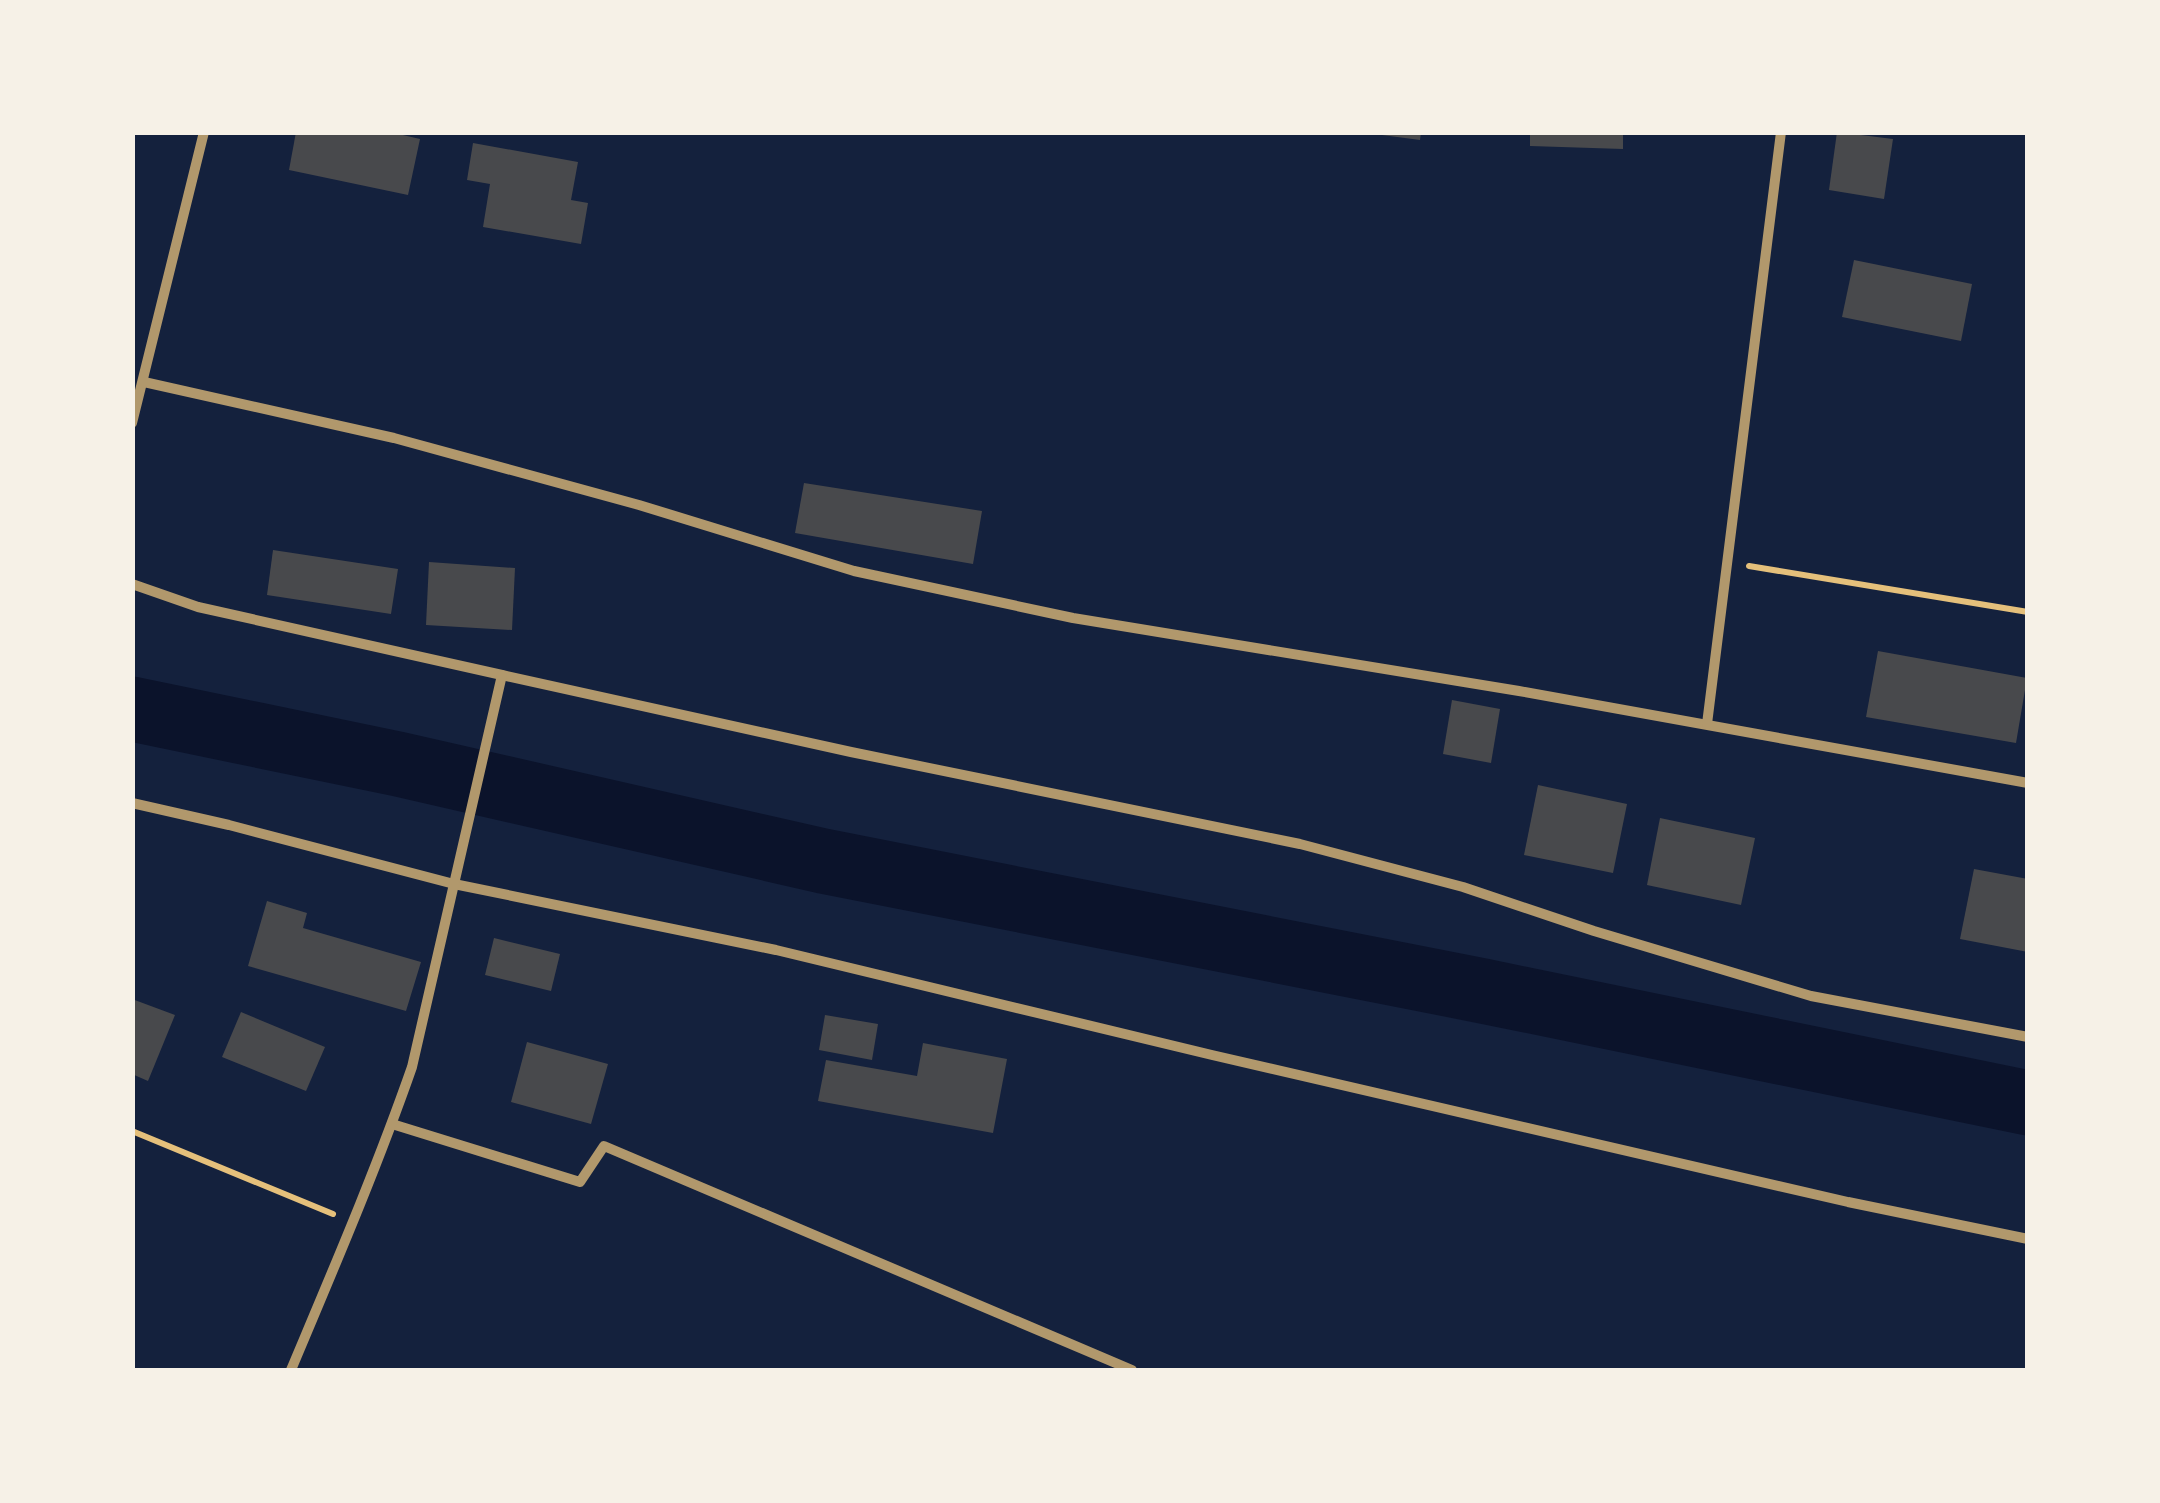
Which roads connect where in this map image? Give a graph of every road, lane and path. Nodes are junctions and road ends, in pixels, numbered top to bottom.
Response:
1 (204, 132) edge
2 (1781, 132) edge
3 (144, 382) junction
4 (132, 423) edge
5 (1728, 563) junction
6 (132, 584) edge
7 (2028, 612) edge
8 (502, 675) junction
9 (1708, 724) junction
10 (2028, 782) edge
11 (132, 803) edge
12 (454, 884) junction
13 (2028, 1037) edge
14 (392, 1124) junction
15 (132, 1131) edge
16 (353, 1222) junction
17 (2028, 1239) edge
18 (290, 1370) edge
19 (1132, 1370) edge

1 - 3 street
2 - 5 street
3 - 4 street
3 - 9 street
5 - 7 path
5 - 9 street
6 - 8 street
8 - 12 street
8 - 13 street
9 - 10 street
11 - 12 street
12 - 14 street
12 - 17 street
14 - 16 street
14 - 19 street
15 - 16 path
16 - 18 street

